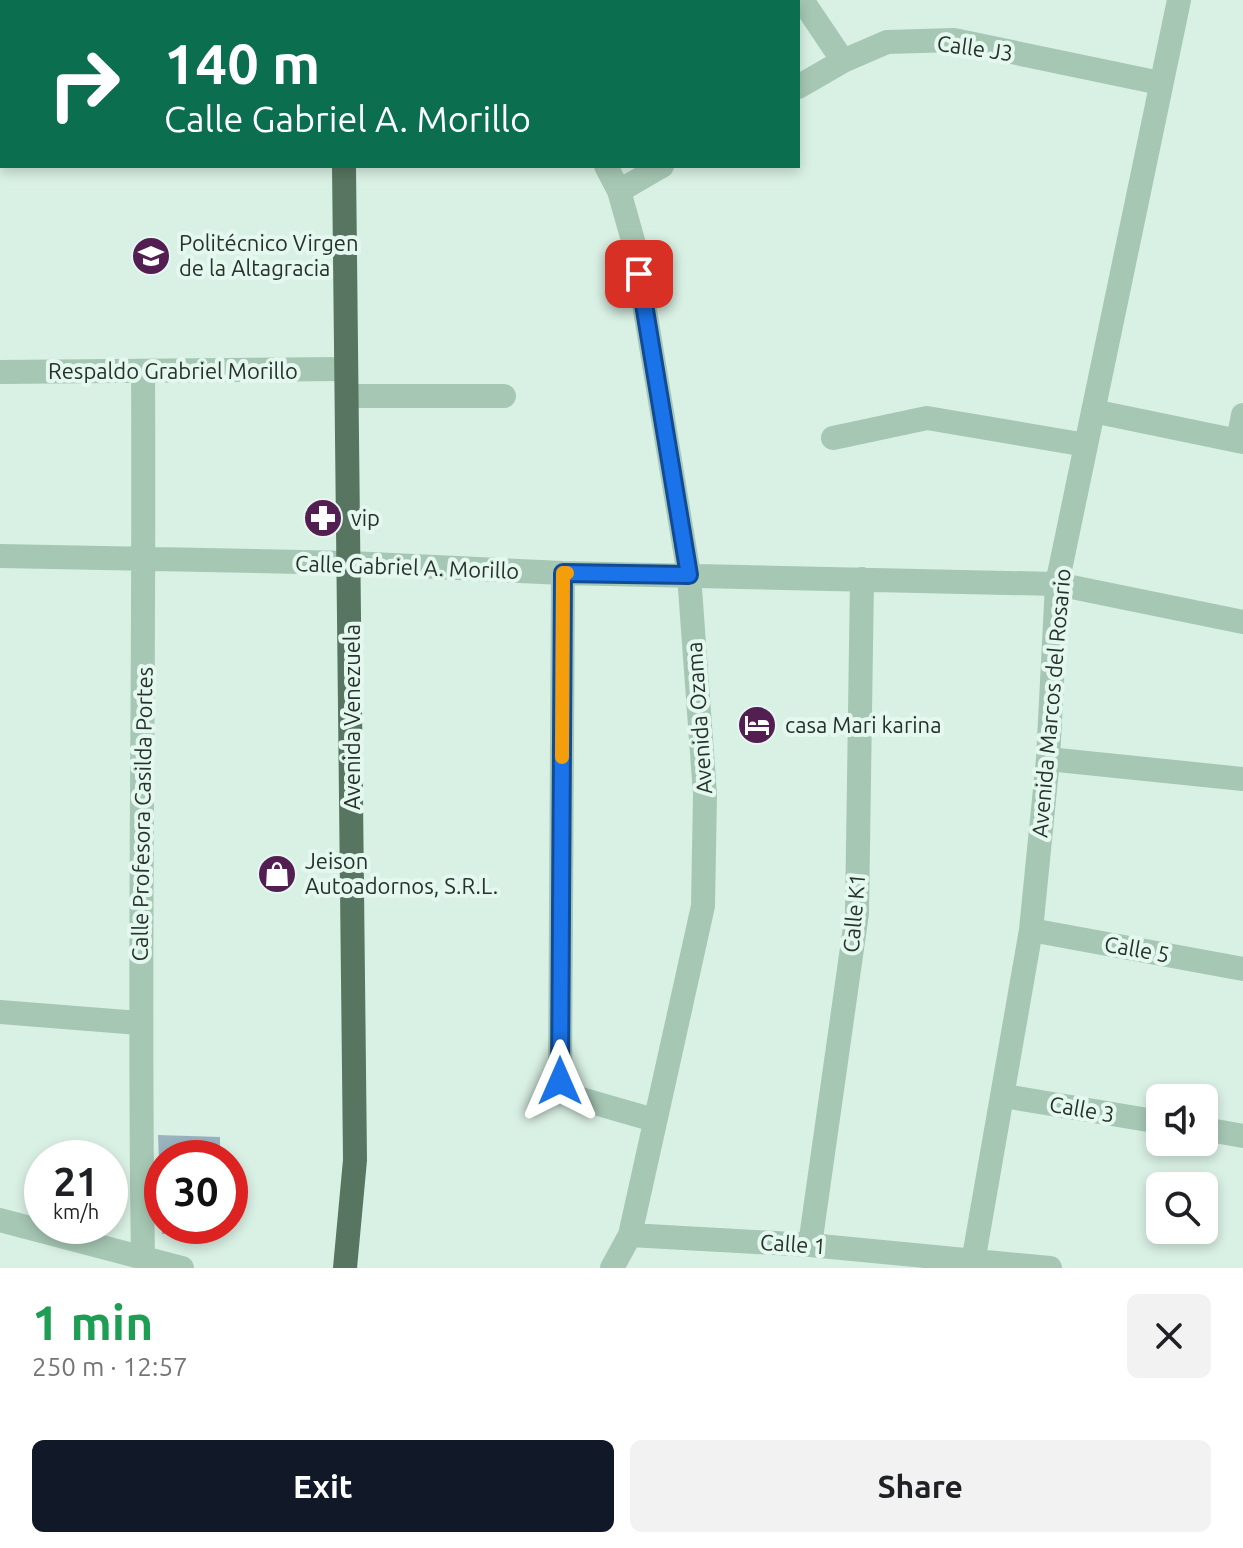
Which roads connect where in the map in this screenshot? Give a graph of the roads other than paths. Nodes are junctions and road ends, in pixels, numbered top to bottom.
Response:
1 (802, 0) edge
2 (1179, 0) edge
3 (843, 61) junction
4 (1160, 83) junction
5 (800, 86) edge
6 (344, 168) edge
7 (607, 168) edge
8 (659, 168) edge
9 (619, 191) junction
10 (346, 369) junction
11 (143, 371) junction
12 (0, 372) edge
13 (347, 396) junction
14 (504, 396) dead end
15 (1093, 411) junction
16 (1243, 415) edge
17 (833, 438) dead end
18 (1241, 442) edge
19 (1086, 445) junction
20 (0, 556) edge
21 (145, 559) junction
22 (350, 563) junction
23 (563, 573) junction
24 (689, 575) junction
25 (862, 579) junction
26 (1057, 584) junction
27 (1243, 622) edge
28 (1048, 759) junction
29 (1243, 779) edge
30 (1031, 930) junction
31 (1243, 969) edge
32 (0, 1012) edge
33 (139, 1023) junction
34 (1004, 1096) junction
35 (654, 1120) junction
36 (1146, 1120) edge
37 (1218, 1132) edge
38 (1243, 1136) edge
39 (0, 1220) edge
40 (630, 1235) junction
41 (810, 1245) junction
42 (143, 1257) junction
43 (973, 1263) edge
44 (182, 1268) edge
45 (345, 1268) edge
46 (612, 1268) edge
47 (1050, 1268) edge

1 - 3 street
2 - 4 street, Avenida Marcos del Rosario
3 - 4 street, Calle J3
3 - 5 street, Calle J3
4 - 15 street, Avenida Marcos del Rosario
6 - 10 main road, Avenida Venezuela
7 - 9 street, Avenida Ozama
8 - 9 street
9 - 24 street, Avenida Ozama
10 - 11 street, Respaldo Grabriel Morillo
10 - 13 main road, Avenida Venezuela
11 - 12 street, Respaldo Grabriel Morillo
11 - 21 street, Calle Profesora Casilda Portes
13 - 14 street
13 - 22 main road, Avenida Venezuela
15 - 18 street
15 - 19 street, Avenida Marcos del Rosario
16 - 18 street
17 - 19 street
19 - 26 street, Avenida Marcos del Rosario
20 - 21 street, Calle Gabriel A. Morillo
21 - 22 street, Calle Gabriel A. Morillo
21 - 33 street, Calle Profesora Casilda Portes
22 - 23 street, Calle Gabriel A. Morillo
22 - 45 main road, Avenida Venezuela
23 - 24 street, Calle Gabriel A. Morillo
23 - 35 street
24 - 25 street, Calle Gabriel A. Morillo
24 - 35 street, Avenida Ozama
25 - 26 street, Calle Gabriel A. Morillo
25 - 41 street, Calle K1
26 - 27 street, Calle Gabriel A. Morillo
26 - 28 street, Avenida Marcos del Rosario
28 - 29 street
28 - 30 street, Avenida Marcos del Rosario
30 - 31 street, Calle 5
30 - 34 street, Avenida Marcos del Rosario
32 - 33 street
33 - 42 street, Calle Profesora Casilda Portes
34 - 36 street, Calle 3
34 - 43 street, Avenida Marcos del Rosario
35 - 40 street, Avenida Ozama
37 - 38 street
39 - 42 street
40 - 41 street, Calle 1
40 - 46 street, Avenida Ozama
41 - 43 street, Calle 1
42 - 44 street
43 - 47 street, Calle 1

